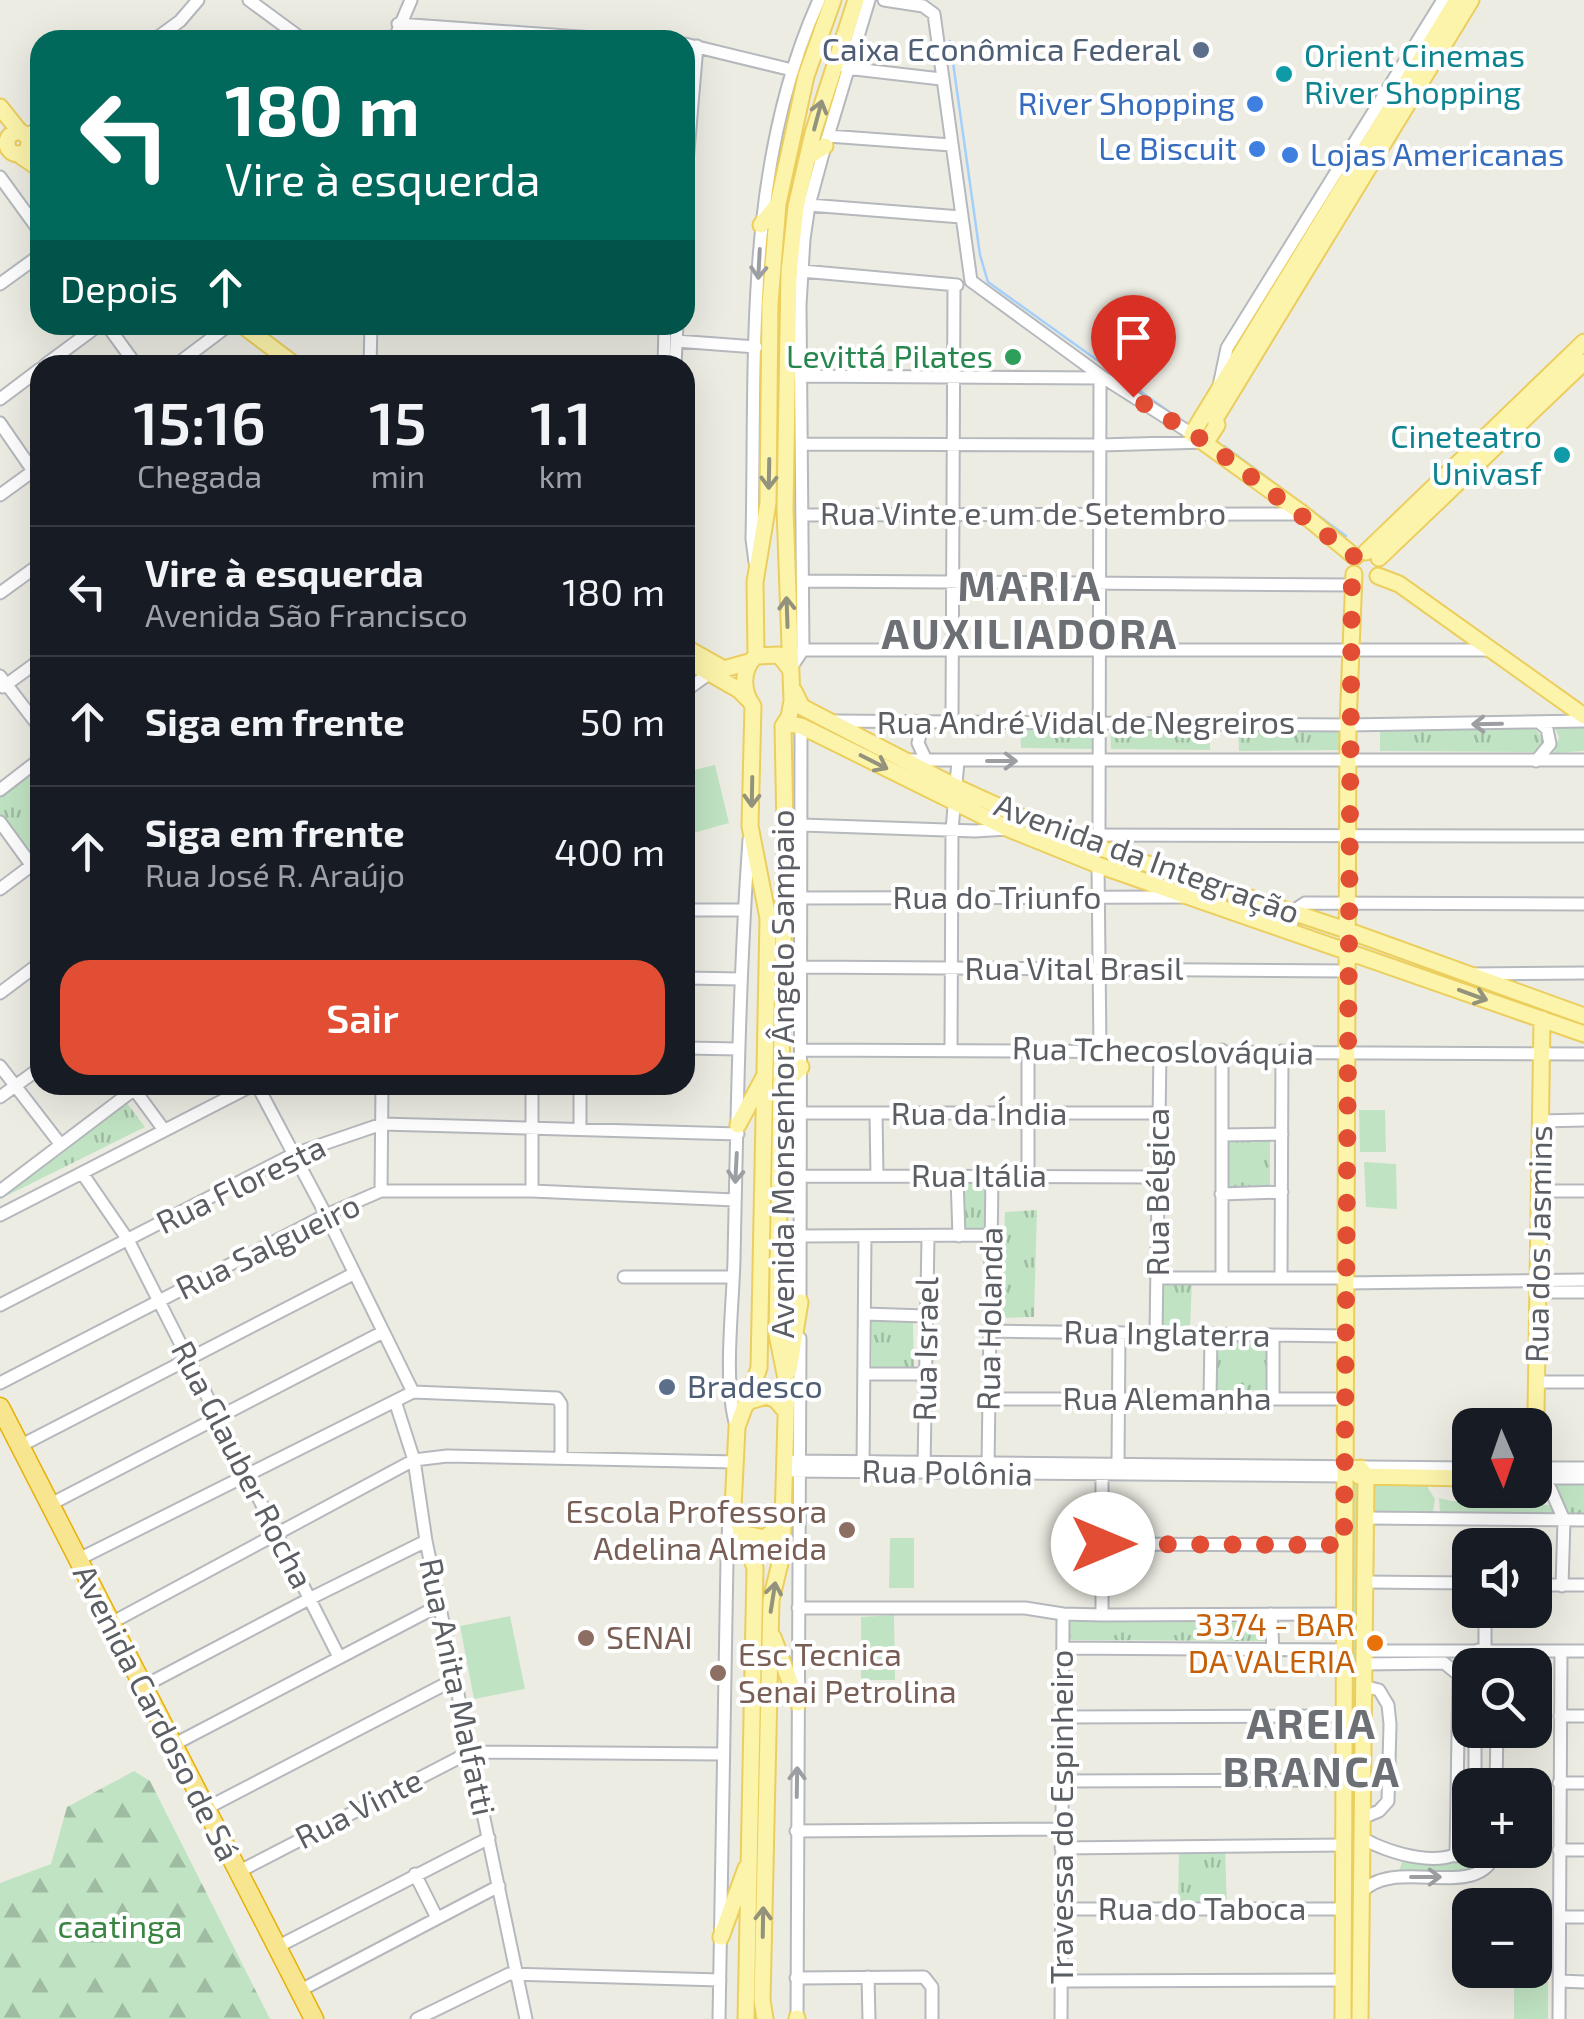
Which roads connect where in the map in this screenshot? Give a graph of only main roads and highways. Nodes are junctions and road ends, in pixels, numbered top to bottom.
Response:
1 (834, 0) edge
2 (856, 0) edge
3 (1457, 0) edge
4 (1471, 0) edge
5 (818, 38) junction
6 (840, 45) junction
7 (799, 73) junction
8 (827, 82) junction
9 (0, 109) edge
10 (827, 141) road end
11 (16, 145) edge
12 (808, 156) junction
13 (778, 204) junction
14 (762, 225) road end
15 (255, 335) edge
16 (1584, 342) edge
17 (282, 355) edge
18 (1584, 362) edge
19 (1212, 418) junction
20 (1222, 454) junction
21 (786, 544) junction
22 (1361, 565) junction
23 (803, 574) road end
24 (1378, 576) junction
25 (695, 653) edge
26 (752, 659) junction
27 (695, 665) edge
28 (790, 675) junction
29 (751, 702) junction
30 (1584, 718) edge
31 (790, 724) junction
32 (955, 795) junction
33 (1292, 922) junction
34 (1349, 931) junction
35 (1348, 950) junction
36 (1420, 967) junction
37 (1584, 1016) edge
38 (1542, 1019) junction
39 (1584, 1034) edge
40 (801, 1058) road end
41 (766, 1072) junction
42 (780, 1088) junction
43 (738, 1130) road end
44 (800, 1302) road end
45 (787, 1384) junction
46 (744, 1406) junction
47 (0, 1407) edge
48 (1538, 1408) edge
49 (786, 1412) junction
50 (1353, 1472) junction
51 (1452, 1477) edge
52 (782, 1525) junction
53 (745, 1534) junction
54 (770, 1631) junction
55 (798, 1703) road end
56 (749, 1860) junction
57 (722, 1937) road end
58 (314, 2019) edge
59 (746, 2019) edge
60 (764, 2019) edge
61 (1343, 2019) edge
62 (1360, 2019) edge

1 - 5 main road, Avenida Monsenhor Ângelo Sampaio
2 - 6 main road, Avenida Monsenhor Ângelo Sampaio
3 - 19 main road
4 - 19 main road
5 - 6 main road
5 - 7 main road, Avenida Monsenhor Ângelo Sampaio
6 - 8 main road, Avenida Monsenhor Ângelo Sampaio
7 - 8 main road
7 - 13 main road, Avenida Monsenhor Ângelo Sampaio
12 -> 8 main road, Avenida Monsenhor Ângelo Sampaio
9 - 11 main road
10 - 12 main road
12 - 21 main road, Avenida Monsenhor Ângelo Sampaio
13 - 14 main road
13 -> 26 main road, Avenida Monsenhor Ângelo Sampaio
15 - 17 main road
16 - 22 main road
18 - 22 main road
19 - 20 main road
19 - 20 main road
20 - 22 main road
21 - 23 main road
28 -> 21 main road, Avenida Monsenhor Ângelo Sampaio
22 - 24 main road
22 - 24 main road
22 - 34 main road
24 - 30 main road
25 - 26 main road
26 - 28 main road
26 - 29 main road, Avenida Monsenhor Ângelo Sampaio
27 - 29 main road, Avenida da Integração
28 - 31 main road, Avenida Monsenhor Ângelo Sampaio
28 - 32 main road, Avenida da Integração
29 - 31 main road, Avenida da Integração
29 -> 41 main road, Avenida Monsenhor Ângelo Sampaio
31 -> 32 main road, Avenida da Integração
31 - 42 main road, Avenida Monsenhor Ângelo Sampaio
32 - 33 main road, Avenida da Integração
32 - 33 main road, Avenida da Integração
33 - 34 main road, Avenida da Integração
33 - 35 main road, Avenida da Integração
34 - 35 main road
34 - 36 main road, Avenida da Integração
35 - 36 main road, Avenida da Integração
35 - 50 main road
36 - 37 main road, Avenida da Integração
36 -> 38 main road, Avenida da Integração
38 - 39 main road, Avenida da Integração
38 - 48 main road, Rua dos Jasmins
40 - 42 main road
41 - 43 main road
41 - 46 main road, Avenida Monsenhor Ângelo Sampaio
42 - 45 main road, Avenida Monsenhor Ângelo Sampaio
44 - 45 main road
45 - 49 main road, Avenida Monsenhor Ângelo Sampaio
46 - 49 main road
46 - 53 main road, Avenida Monsenhor Ângelo Sampaio
47 - 58 highway, Avenida Cardoso de Sá
49 - 52 main road, Avenida Monsenhor Ângelo Sampaio
50 - 51 main road, Rua Polônia
50 - 61 main road
50 - 62 main road
52 - 53 main road
54 -> 52 main road, Avenida Monsenhor Ângelo Sampaio
53 - 56 main road, Avenida Monsenhor Ângelo Sampaio
54 - 55 main road
60 -> 54 main road, Avenida Monsenhor Ângelo Sampaio
56 - 57 main road
56 - 59 main road, Avenida Monsenhor Ângelo Sampaio

